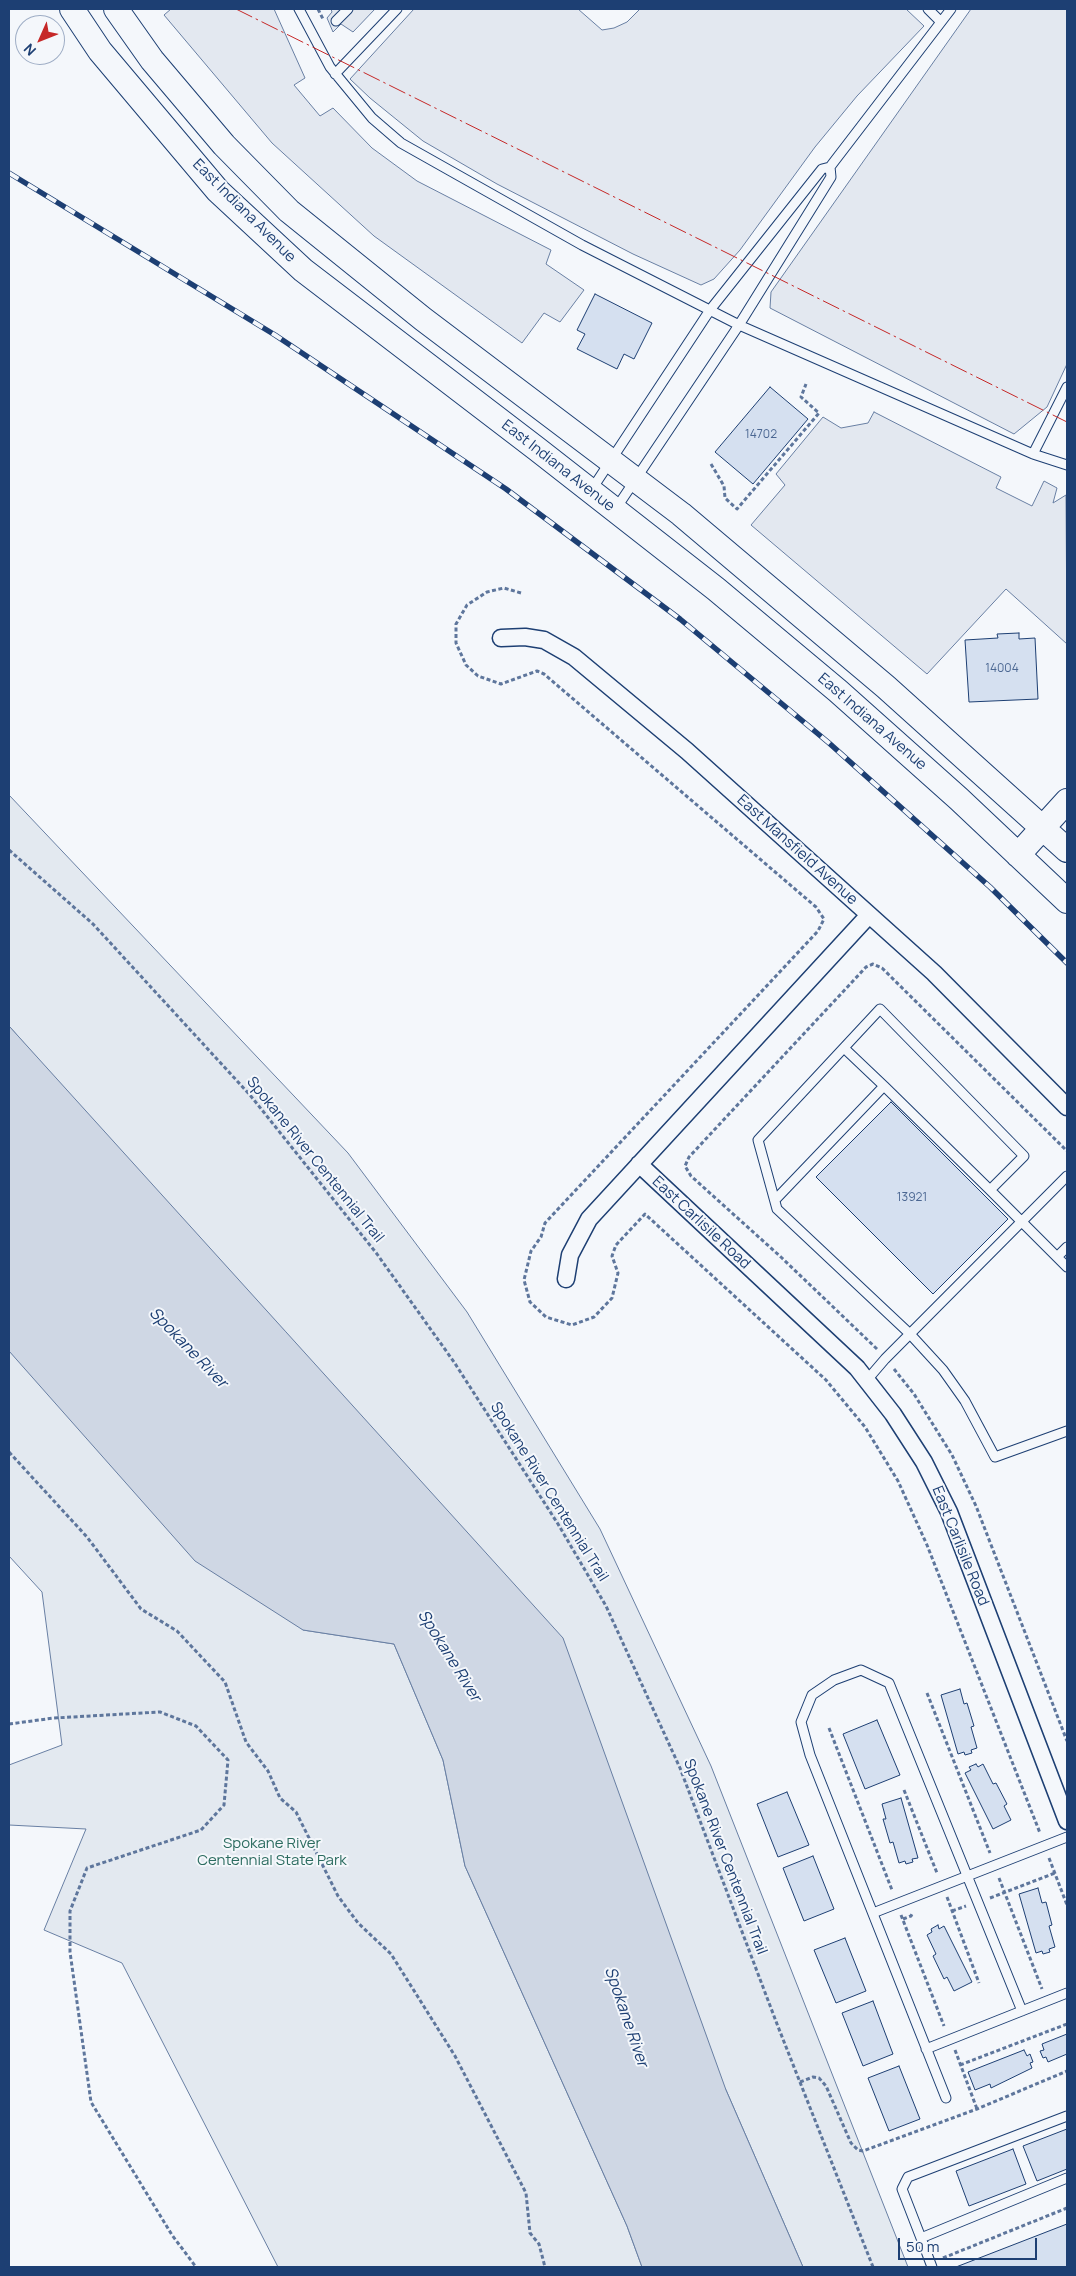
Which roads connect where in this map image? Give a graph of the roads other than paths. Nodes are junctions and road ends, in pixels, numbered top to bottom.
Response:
1 (72, 9) edge
2 (116, 9) edge
3 (299, 9) edge
4 (348, 9) edge
5 (397, 9) edge
6 (928, 9) edge
7 (950, 9) edge
8 (336, 21) dead end
9 (941, 22) junction
10 (335, 74) junction
11 (830, 167) junction
12 (710, 310) junction
13 (739, 325) junction
14 (1066, 392) edge
15 (1033, 454) junction
16 (612, 461) junction
17 (1067, 465) edge
18 (637, 480) junction
19 (591, 491) junction
20 (616, 510) junction
21 (501, 638) dead end
22 (1067, 801) edge
23 (1043, 828) junction
24 (1067, 850) edge
25 (1018, 855) junction
26 (1067, 861) edge
27 (1047, 882) junction
28 (1067, 902) edge
29 (869, 915) junction
30 (844, 1048) junction
31 (884, 1086) junction
32 (1067, 1107) edge
33 (639, 1164) junction
34 (1067, 1176) edge
35 (990, 1190) junction
36 (775, 1200) junction
37 (1021, 1222) junction
38 (1067, 1247) edge
39 (1057, 1257) junction
40 (1067, 1267) edge
41 (566, 1279) dead end
42 (910, 1334) junction
43 (867, 1380) junction
44 (1067, 1431) edge
45 (1067, 1821) edge
46 (1067, 1837) edge
47 (968, 1876) junction
48 (873, 1913) junction
49 (1067, 1994) edge
50 (1022, 2011) junction
51 (926, 2049) junction
52 (946, 2098) dead end
53 (1067, 2116) edge
54 (1067, 2178) edge
55 (921, 2238) junction
56 (932, 2267) edge

1 - 19 main road, East Indiana Avenue
2 - 16 main road
3 - 10 lane
4 - 8 lane
5 - 10 lane
6 - 9 lane
7 - 9 lane
9 - 11 lane
10 - 12 lane
11 - 12 lane
11 - 13 lane
12 - 13 lane
12 - 16 lane
13 - 15 lane
13 - 18 lane
14 - 15 lane
15 - 17 lane
16 - 18 main road
16 - 19 lane
18 - 20 lane
18 - 23 main road
19 - 20 main road, East Indiana Avenue
20 - 25 main road, East Indiana Avenue
21 - 29 street, East Mansfield Avenue
22 - 23 main road
23 - 24 main road
23 - 25 main road
25 - 27 main road, East Indiana Avenue
26 - 27 main road
27 - 28 main road, East Indiana Avenue
29 - 32 street, East Mansfield Avenue
29 - 33 street
30 - 31 lane
30 - 35 lane
30 - 36 lane
31 - 35 lane
31 - 36 lane
33 - 41 street
33 - 43 street, East Carlisile Road
34 - 37 lane
35 - 37 lane
36 - 42 lane
37 - 39 lane
37 - 42 lane
38 - 39 lane
39 - 40 lane
42 - 43 lane
42 - 44 lane
43 - 45 street, East Carlisile Road
46 - 47 lane
47 - 48 lane
47 - 48 lane
47 - 50 lane
48 - 51 lane
49 - 50 lane
50 - 51 lane
51 - 52 lane
53 - 55 lane
54 - 55 lane
55 - 56 lane

